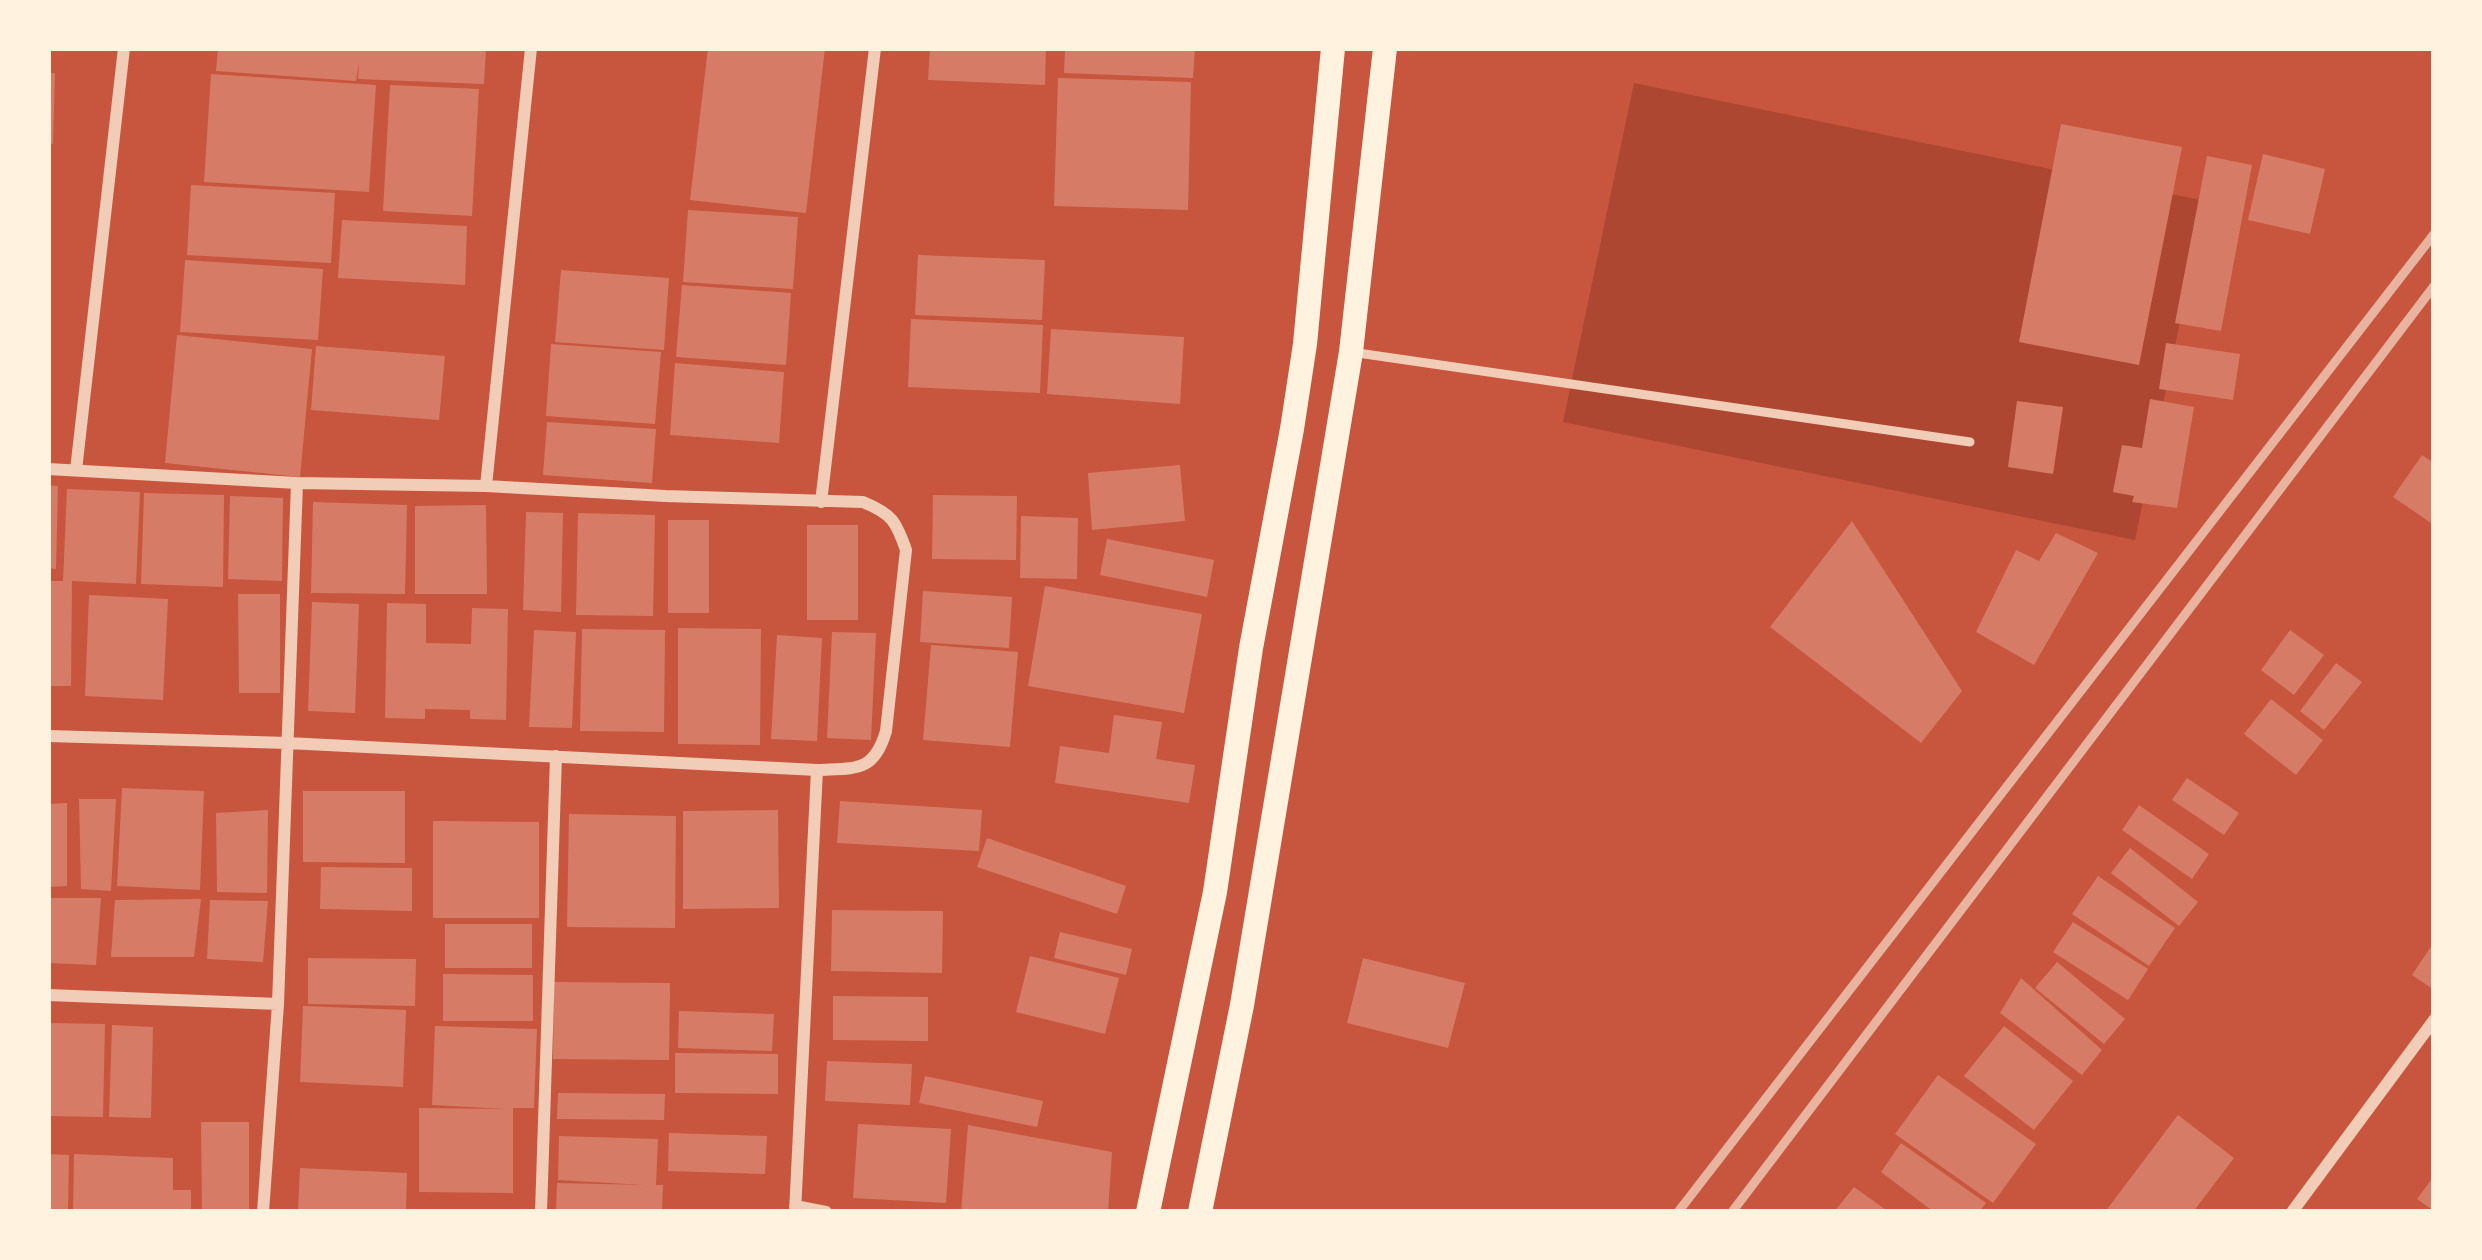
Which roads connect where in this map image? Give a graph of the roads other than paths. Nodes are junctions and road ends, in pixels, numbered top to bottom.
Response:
1 (124, 48) edge
2 (530, 48) edge
3 (875, 48) edge
4 (1334, 48) edge
5 (1385, 48) edge
6 (1352, 352) junction
7 (1970, 442) dead end
8 (48, 470) edge
9 (76, 470) junction
10 (297, 483) junction
11 (487, 486) junction
12 (821, 502) junction
13 (48, 736) edge
14 (287, 743) junction
15 (556, 756) junction
16 (817, 770) junction
17 (48, 995) edge
18 (278, 1004) junction
19 (2434, 1020) edge
20 (795, 1209) edge
21 (263, 1212) edge
22 (541, 1212) edge
23 (826, 1212) edge
24 (1148, 1212) edge
25 (1200, 1212) edge
26 (2292, 1212) edge

1 - 9 street
2 - 11 street
3 - 12 street
4 - 24 main road
5 - 6 main road
6 - 7 lane
6 - 25 main road
8 - 9 street
9 - 10 street
10 - 11 street
10 - 14 street
11 - 12 street
12 - 16 street
13 - 14 street
14 - 15 street
14 - 18 street
15 - 16 street
15 - 22 street
16 - 20 street
17 - 18 street
18 - 21 street
19 - 26 street
20 - 23 street

